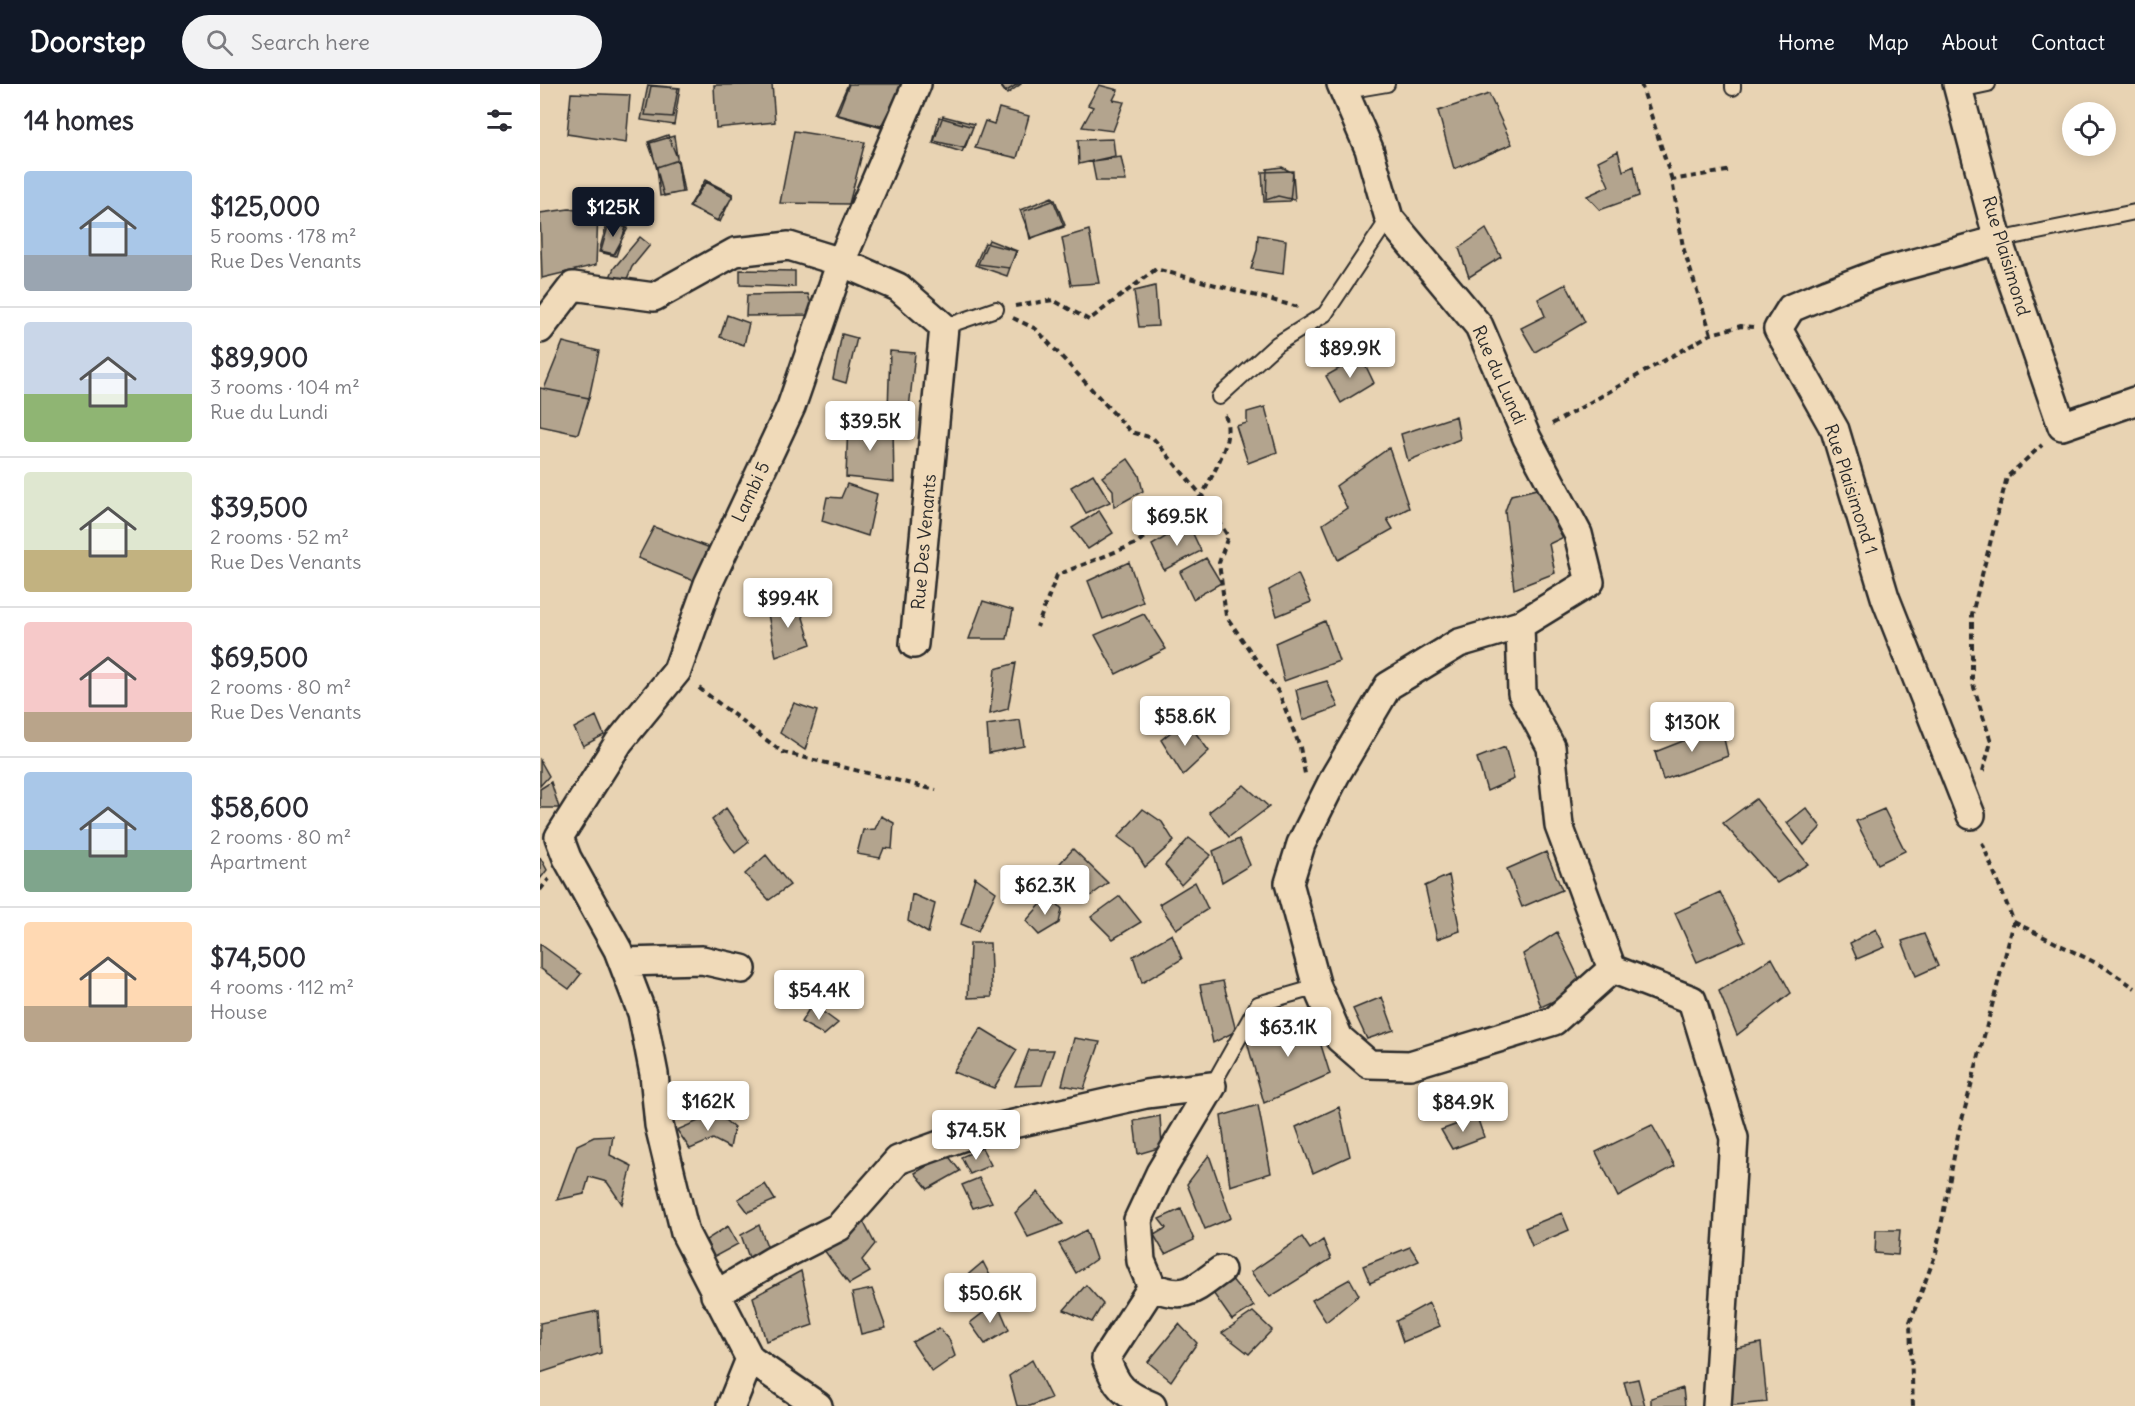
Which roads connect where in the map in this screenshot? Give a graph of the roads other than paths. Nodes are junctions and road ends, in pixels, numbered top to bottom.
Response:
1 (917, 84) edge
2 (1387, 84) edge
3 (1988, 84) edge
4 (1956, 86) edge
5 (1344, 88) edge
6 (2135, 212) edge
7 (1389, 218) junction
8 (1998, 240) junction
9 (841, 262) junction
10 (996, 309) road end
11 (944, 327) junction
12 (540, 329) edge
13 (1219, 397) road end
14 (2135, 401) edge
15 (1520, 625) junction
16 (914, 644) dead end
17 (1971, 815) road end
18 (550, 829) edge
19 (622, 963) junction
20 (742, 969) dead end
21 (1612, 969) junction
22 (1317, 987) junction
23 (1212, 1086) junction
24 (1221, 1270) dead end
25 (1152, 1287) junction
26 (715, 1294) junction
27 (750, 1359) junction
28 (731, 1406) edge
29 (818, 1406) edge
30 (1152, 1406) edge
31 (1717, 1406) edge

1 - 9 street, Lambi 5
2 - 5 lane
3 - 4 lane
4 - 8 street, Rue Plaisimond
5 - 7 street, Rue du Lundi
6 - 8 lane
7 - 13 lane
7 - 15 street, Rue du Lundi
8 - 14 street, Rue Plaisimond
8 - 17 street, Rue Plaisimond 1
9 - 11 street
9 - 12 street
9 - 18 street, Lambi 5
10 - 11 lane
11 - 16 street, Rue Des Venants
15 - 21 street
15 - 22 street
18 - 19 street, Lambi 5
19 - 20 street
19 - 26 street, Lambi 5
21 - 22 street
21 - 31 street
22 - 23 lane
23 - 25 street
23 - 26 street
24 - 25 street
25 - 30 street
26 - 27 street, Lambi 5
27 - 28 street
27 - 29 street

